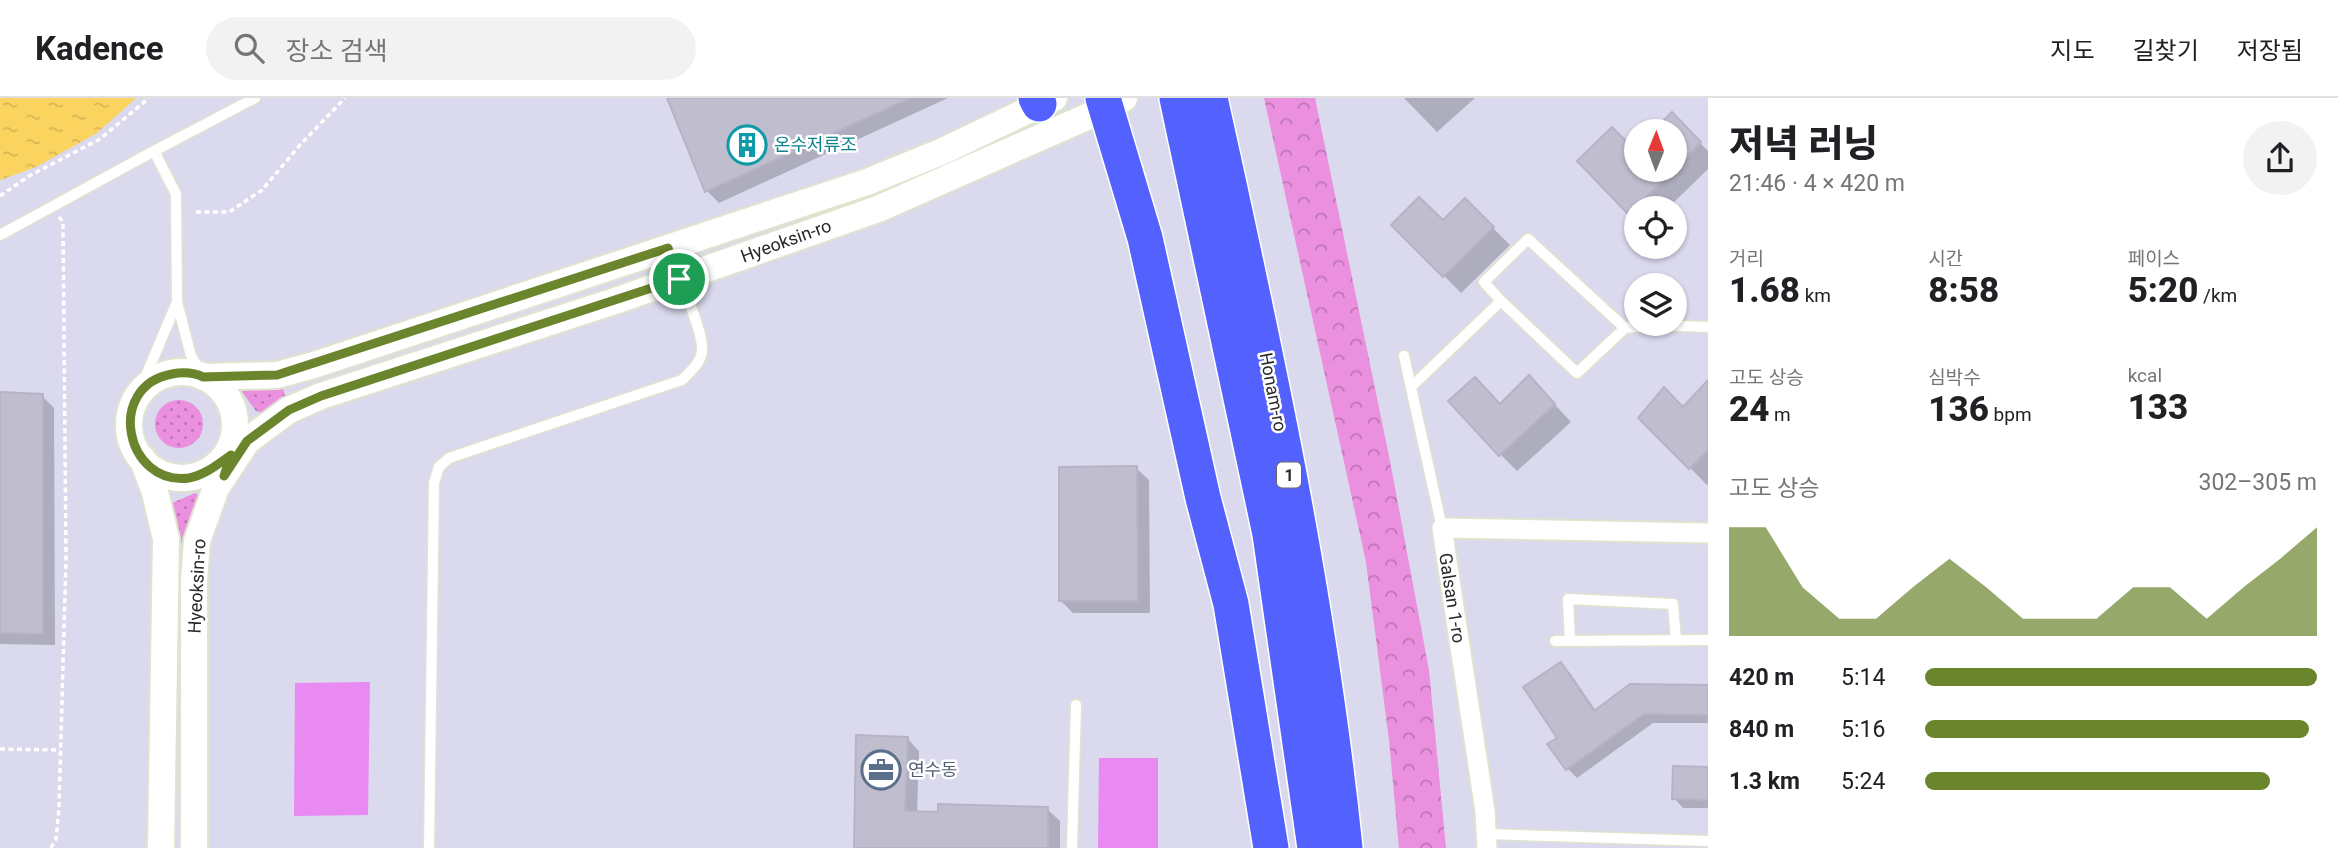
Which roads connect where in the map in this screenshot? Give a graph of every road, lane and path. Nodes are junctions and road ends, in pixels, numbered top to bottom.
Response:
1 (149, 98) edge
2 (255, 98) edge
3 (345, 98) edge
4 (1043, 100) edge
5 (1111, 101) edge
6 (1195, 106) edge
7 (154, 151) junction
8 (0, 196) edge
9 (52, 207) junction
10 (196, 212) dead end
11 (0, 235) edge
12 (668, 248) junction
13 (679, 279) junction
14 (1501, 301) junction
15 (177, 302) junction
16 (1687, 326) edge
17 (1624, 327) edge
18 (1708, 327) edge
19 (1624, 329) edge
20 (1404, 356) dead end
21 (203, 377) junction
22 (1411, 387) junction
23 (137, 397) junction
24 (231, 455) junction
25 (142, 458) junction
26 (1442, 528) junction
27 (1708, 533) edge
28 (1676, 640) junction
29 (1708, 640) edge
30 (1555, 641) dead end
31 (1570, 641) junction
32 (1076, 705) dead end
33 (0, 749) edge
34 (60, 750) junction
35 (1487, 841) edge
36 (1708, 841) edge
37 (51, 848) edge
38 (161, 848) edge
39 (194, 848) edge
40 (429, 848) edge
41 (1072, 848) edge
42 (1271, 848) edge
43 (1315, 848) edge
44 (1345, 848) edge
45 (1707, 848) edge

1 - 8 path
2 - 7 lane
3 - 10 path
4 - 12 main road, Hyeoksin-ro
5 - 13 main road, Hyeoksin-ro
5 - 42 highway
6 - 43 highway, Honam-ro / 1
6 - 44 highway, Honam-ro / 1
7 - 9 lane
7 - 15 lane
9 - 11 lane
9 - 34 path
12 - 13 lane
12 - 21 main road, Hyeoksin-ro
13 - 24 main road, Hyeoksin-ro
13 - 40 lane
14 - 17 lane
14 - 19 lane
14 - 22 lane
15 - 21 lane
15 - 23 lane
16 - 18 lane
20 - 22 lane
21 - 23 main road, Hyeoksin-ro
21 - 24 main road
22 - 26 lane
23 - 25 main road, Hyeoksin-ro
24 - 25 main road, Hyeoksin-ro
24 - 39 main road, Hyeoksin-ro
25 - 38 main road, Hyeoksin-ro
26 - 27 street, Galsan 1-ro
26 - 35 street, Galsan 1-ro
28 - 29 lane
28 - 31 lane
28 - 31 lane
30 - 31 lane
32 - 41 lane
33 - 34 path
34 - 37 path
35 - 36 lane
36 - 45 lane

